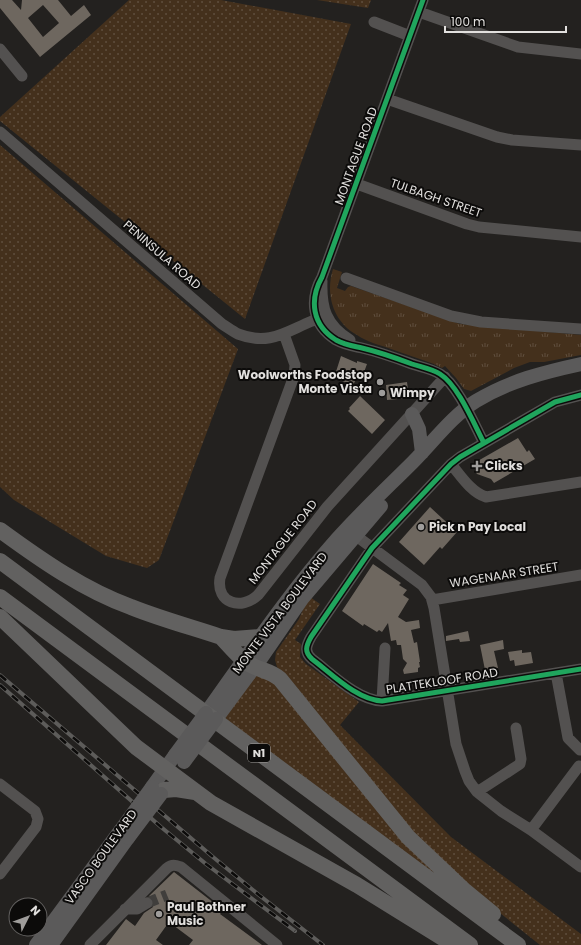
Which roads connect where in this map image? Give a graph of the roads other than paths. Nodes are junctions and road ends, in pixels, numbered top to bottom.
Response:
1 (423, 0) edge
2 (419, 12) junction
3 (374, 22) dead end
4 (410, 36) junction
5 (0, 49) edge
6 (581, 54) edge
7 (22, 76) dead end
8 (387, 99) junction
9 (0, 132) edge
10 (581, 145) edge
11 (357, 184) junction
12 (581, 237) edge
13 (346, 278) dead end
14 (322, 318) junction
15 (581, 329) edge
16 (284, 334) junction
17 (581, 364) edge
18 (445, 377) junction
19 (581, 394) edge
20 (466, 408) junction
21 (412, 414) junction
22 (484, 443) junction
23 (422, 453) junction
24 (451, 464) junction
25 (407, 468) junction
26 (581, 482) edge
27 (0, 530) edge
28 (355, 535) junction
29 (337, 539) junction
30 (372, 548) junction
31 (0, 561) edge
32 (581, 576) edge
33 (0, 596) edge
34 (432, 600) junction
35 (0, 617) edge
36 (221, 637) junction
37 (260, 637) junction
38 (385, 648) dead end
39 (249, 663) junction
40 (581, 669) edge
41 (556, 673) junction
42 (447, 691) junction
43 (382, 700) junction
44 (516, 728) dead end
45 (580, 750) dead end
46 (579, 766) dead end
47 (170, 772) junction
48 (0, 784) edge
49 (159, 790) junction
50 (195, 792) junction
51 (477, 792) junction
52 (531, 830) junction
53 (124, 834) junction
54 (581, 867) edge
55 (0, 874) edge
56 (147, 903) tunnel mouth
57 (125, 909) junction
58 (36, 945) edge
59 (51, 945) edge
60 (90, 945) edge
61 (277, 945) edge
62 (454, 945) edge
63 (470, 945) edge
64 (518, 945) edge
65 (530, 945) edge

1 - 2 street, MONTAGUE ROAD
2 - 4 street, MONTAGUE ROAD
2 - 6 street
3 - 4 street
4 - 8 street, MONTAGUE ROAD
5 - 7 street
8 - 10 street
8 - 11 street, MONTAGUE ROAD
9 - 16 street, PENINSULA ROAD
11 - 12 street, TULBAGH STREET
11 - 14 street, MONTAGUE ROAD
13 - 15 street
14 - 16 street, PENINSULA ROAD
14 - 18 street
16 - 21 street, MONTAGUE ROAD
17 - 20 main road, MONTE VISTA BOULEVARD
18 - 20 street
18 - 21 street, MONTAGUE ROAD
19 - 22 street
20 - 22 street
20 - 23 main road, MONTE VISTA BOULEVARD
21 - 23 main road
22 - 24 street
23 - 25 main road, MONTE VISTA BOULEVARD
24 - 26 street
24 - 30 street
25 - 28 main road, MONTE VISTA BOULEVARD
25 - 29 main road, MONTE VISTA BOULEVARD
27 - 36 highway
28 - 29 street
28 - 30 street
28 - 39 main road, MONTE VISTA BOULEVARD
29 - 37 main road, MONTE VISTA BOULEVARD
30 - 34 street
30 - 43 street, PLATTEKLOOF ROAD
31 - 64 highway, N1
32 - 34 street, WAGENAAR STREET
33 - 63 highway, N1
34 - 42 street
35 - 47 highway
36 - 37 highway
36 - 39 highway
37 - 39 main road, MONTE VISTA BOULEVARD
38 - 43 street
39 - 47 main road, MONTE VISTA BOULEVARD, bridge
39 - 65 highway
40 - 41 street, PLATTEKLOOF ROAD
41 - 42 street, PLATTEKLOOF ROAD
41 - 45 street
42 - 43 street, PLATTEKLOOF ROAD
42 - 51 street
44 - 51 street
46 - 52 street
47 - 49 main road, VASCO BOULEVARD
47 - 50 highway
48 - 55 street
49 - 50 highway
49 - 53 main road, VASCO BOULEVARD, bridge
50 - 62 highway
51 - 52 street
52 - 54 street
53 - 58 main road, VASCO BOULEVARD
53 - 59 main road, VASCO BOULEVARD
56 - 57 street
57 - 60 street
57 - 61 street

